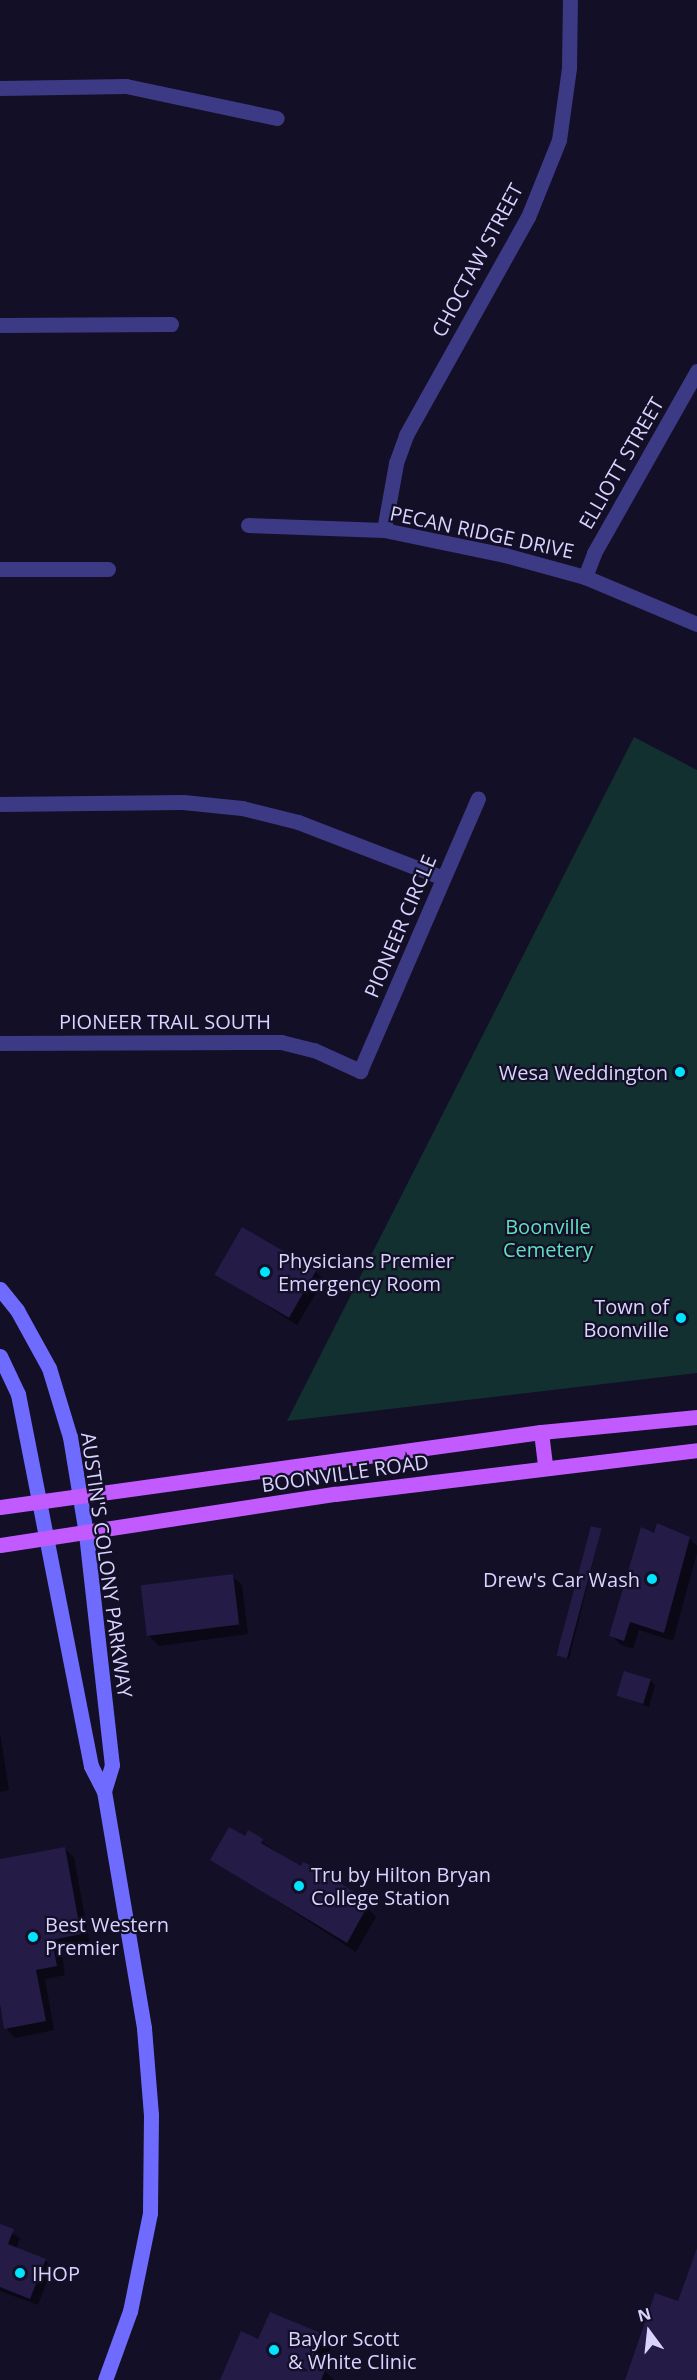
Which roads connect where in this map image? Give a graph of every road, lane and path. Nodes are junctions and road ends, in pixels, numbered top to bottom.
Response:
1 (570, 0) edge
2 (0, 88) edge
3 (277, 118) dead end
4 (171, 324) dead end
5 (0, 326) edge
6 (697, 371) edge
7 (248, 525) dead end
8 (384, 530) junction
9 (108, 568) dead end
10 (0, 569) edge
11 (585, 577) junction
12 (697, 624) edge
13 (478, 798) dead end
14 (0, 804) edge
15 (443, 878) junction
16 (0, 1043) edge
17 (360, 1071) joint
18 (0, 1289) edge
19 (0, 1356) edge
20 (697, 1417) edge
21 (541, 1432) junction
22 (697, 1450) edge
23 (545, 1466) junction
24 (79, 1496) junction
25 (40, 1501) junction
26 (0, 1507) edge
27 (86, 1534) junction
28 (47, 1538) junction
29 (0, 1545) edge
30 (104, 1791) junction
31 (105, 2380) edge

1 - 8 street, CHOCTAW STREET
2 - 3 street
4 - 5 street
6 - 11 street, ELLIOTT STREET
7 - 8 street, PECAN RIDGE DRIVE
8 - 11 street, PECAN RIDGE DRIVE
9 - 10 street
11 - 12 street, PECAN RIDGE DRIVE
13 - 15 street, PIONEER CIRCLE
14 - 15 street
15 - 17 street, PIONEER CIRCLE
16 - 17 street, PIONEER TRAIL SOUTH
18 - 24 street, AUSTIN'S COLONY PARKWAY
19 - 25 street, AUSTIN'S COLONY PARKWAY
20 - 21 main road, BOONVILLE ROAD
21 - 23 main road
21 - 24 main road, BOONVILLE ROAD
22 - 23 main road, BOONVILLE ROAD
23 - 27 main road, BOONVILLE ROAD
24 - 25 main road, BOONVILLE ROAD
24 - 27 street, AUSTIN'S COLONY PARKWAY
25 - 26 main road, BOONVILLE ROAD
25 - 28 street, AUSTIN'S COLONY PARKWAY
27 - 28 main road, BOONVILLE ROAD
27 - 30 street, AUSTIN'S COLONY PARKWAY
28 - 29 main road, BOONVILLE ROAD
28 - 30 street, AUSTIN'S COLONY PARKWAY
30 - 31 street, AUSTIN'S COLONY PARKWAY

